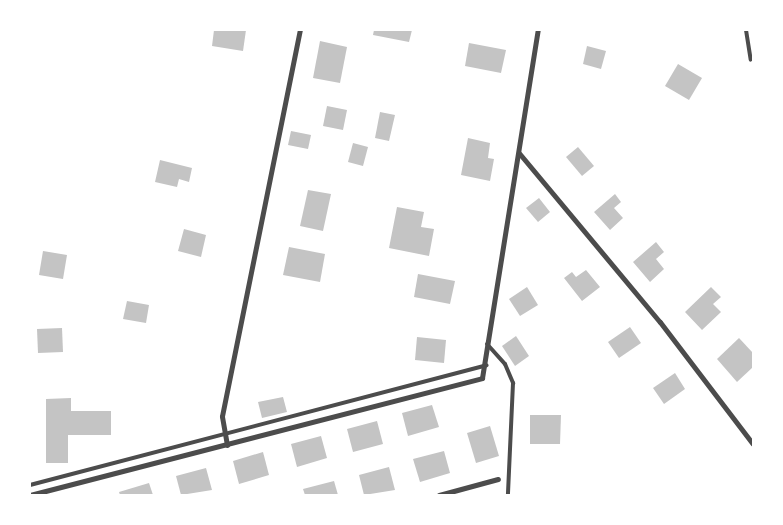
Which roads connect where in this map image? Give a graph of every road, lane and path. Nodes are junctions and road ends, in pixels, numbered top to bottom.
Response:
1 (300, 30) edge
2 (538, 30) edge
3 (746, 30) edge
4 (751, 60) dead end
5 (519, 153) junction
6 (487, 344) junction
7 (487, 365) junction
8 (223, 434) junction
9 (753, 444) edge
10 (226, 445) junction
11 (498, 479) dead end
12 (30, 485) edge
13 (30, 495) edge
14 (439, 495) edge
15 (508, 495) edge

1 - 8 street
2 - 5 street
3 - 4 lane
5 - 6 street
5 - 9 street
6 - 7 street
6 - 15 lane
7 - 8 lane
7 - 10 street
8 - 10 street
8 - 12 lane
10 - 13 street
11 - 14 street

